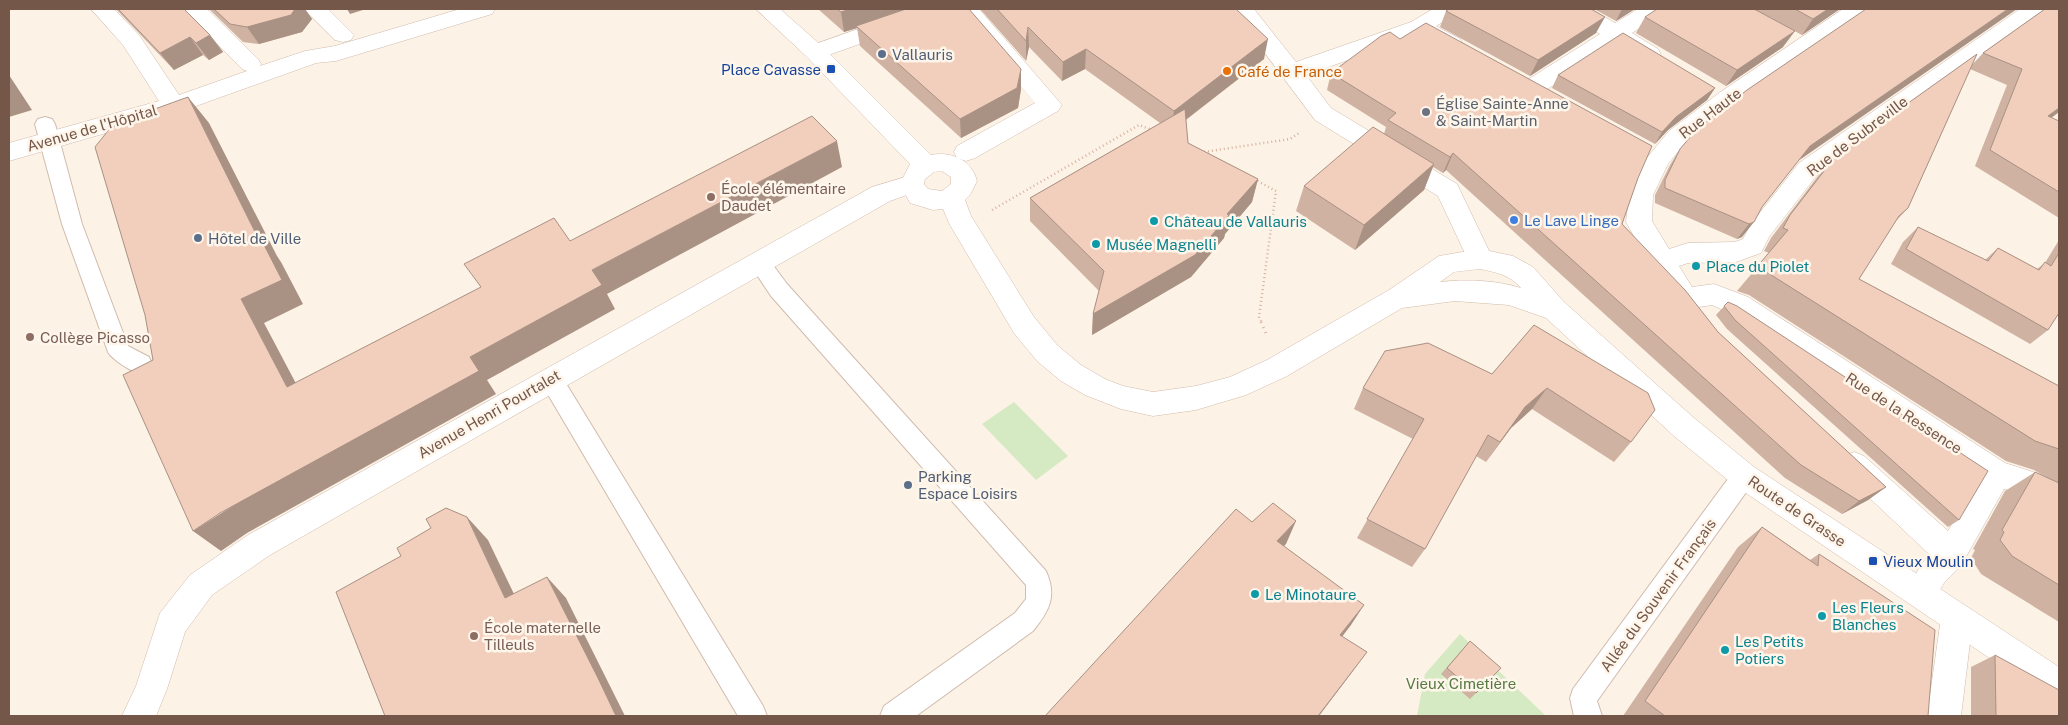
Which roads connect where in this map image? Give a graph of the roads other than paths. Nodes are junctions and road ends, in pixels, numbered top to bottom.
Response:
1 (102, 9) edge
2 (194, 9) edge
3 (315, 9) edge
4 (427, 9) edge
5 (484, 9) edge
6 (767, 9) edge
7 (936, 9) edge
8 (967, 9) edge
9 (1448, 9) edge
10 (1575, 9) edge
11 (1653, 9) edge
12 (1858, 9) edge
13 (2034, 9) edge
14 (1247, 10) edge
15 (1419, 26) junction
16 (1615, 33) junction
17 (343, 35) junction
18 (311, 51) junction
19 (815, 52) junction
20 (1471, 55) edge
21 (1666, 64) edge
22 (242, 71) junction
23 (1291, 72) junction
24 (1532, 88) edge
25 (169, 97) junction
26 (47, 133) junction
27 (9, 135) edge
28 (9, 152) edge
29 (966, 152) dead end
30 (919, 175) junction
31 (952, 198) junction
32 (1480, 259) junction
33 (1661, 261) junction
34 (760, 263) junction
35 (1398, 297) junction
36 (1685, 299) junction
37 (1555, 310) junction
38 (1703, 322) edge
39 (141, 364) edge
40 (550, 379) junction
41 (1833, 446) edge
42 (1998, 474) junction
43 (1744, 476) junction
44 (2059, 501) edge
45 (1951, 554) junction
46 (1921, 593) junction
47 (1957, 618) junction
48 (2059, 686) edge
49 (139, 716) edge
50 (753, 716) edge
51 (894, 716) edge
52 (1588, 716) edge
53 (1944, 716) edge

1 - 25 street
2 - 22 street
3 - 17 street
4 - 17 street, Avenue de l'Hôpital
5 - 18 street, Avenue de l'Hôpital
6 - 19 street
7 - 19 street
8 - 29 street
9 - 15 street
10 - 16 street
11 - 16 street
12 - 33 street, Rue Haute
13 - 33 street, Rue de Subreville
14 - 23 street
15 - 20 street
15 - 23 street
16 - 21 street
16 - 24 street
17 - 18 street, Avenue de l'Hôpital
18 - 22 street, Avenue de l'Hôpital
19 - 30 street
22 - 25 street, Avenue de l'Hôpital
23 - 32 street
25 - 26 street, Avenue de l'Hôpital
26 - 27 street, Avenue de l'Hôpital
26 - 28 street, Avenue de l'Hôpital
26 - 39 lane
30 - 31 street
30 - 31 street
30 - 34 street, Avenue Henri Pourtalet
31 - 35 street, Route de Grasse
32 - 35 street, Route de Grasse
32 - 37 street, Route de Grasse
33 - 36 street, Rue Haute
34 - 40 street, Avenue Henri Pourtalet
34 - 51 lane
35 - 37 street
36 - 38 street, Rue Haute
36 - 42 street, Rue de la Ressence
37 - 43 street, Route de Grasse
40 - 49 street, Avenue Henri Pourtalet
40 - 50 lane
41 - 45 street
42 - 44 street, Rue de la Ressence
42 - 45 street
43 - 46 street, Route de Grasse
43 - 52 lane, Allée du Souvenir Français
45 - 46 street
46 - 47 street, Route de Grasse
47 - 48 street, Route de Grasse
47 - 53 street

